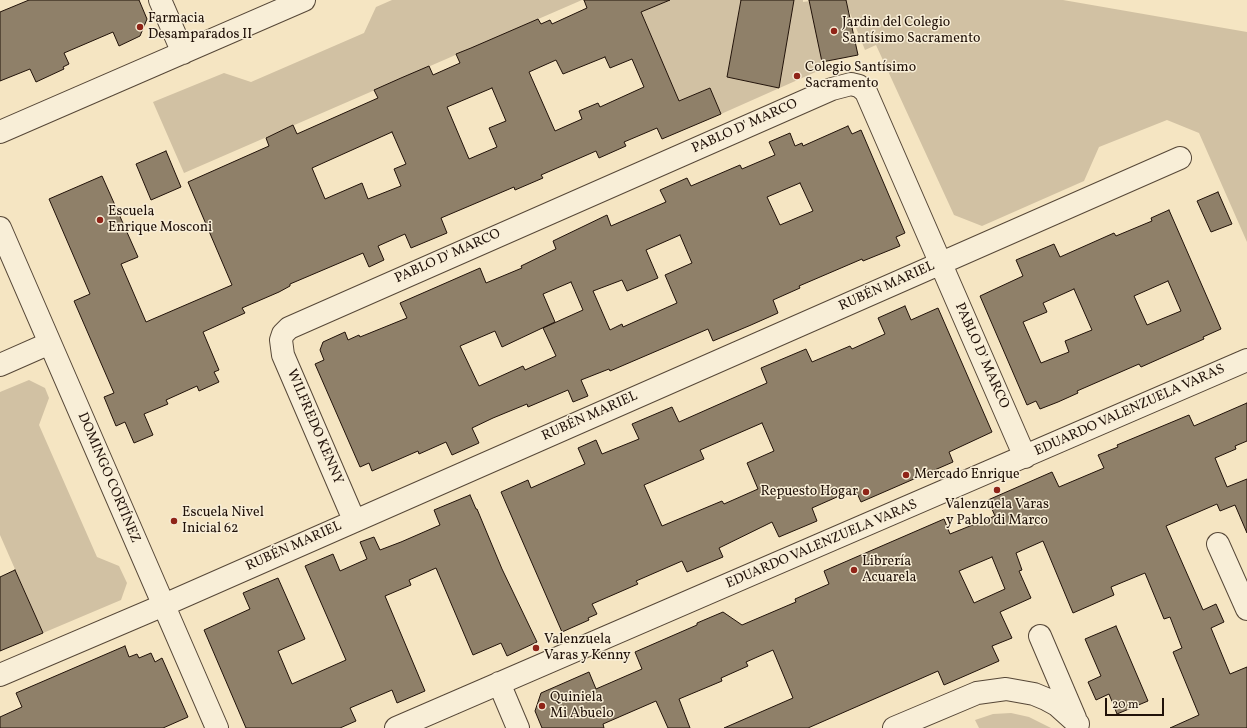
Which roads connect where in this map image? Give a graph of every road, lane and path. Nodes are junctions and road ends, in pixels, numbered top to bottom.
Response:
1 (160, 0) edge
2 (304, 0) edge
3 (183, 53) junction
4 (0, 132) edge
5 (1180, 158) dead end
6 (0, 228) edge
7 (940, 264) junction
8 (283, 334) joint
9 (50, 343) junction
10 (1247, 360) edge
11 (0, 365) edge
12 (1025, 457) junction
13 (354, 520) junction
14 (1218, 544) dead end
15 (164, 605) junction
16 (1247, 609) edge
17 (1040, 636) dead end
18 (0, 675) edge
19 (499, 683) junction
20 (1079, 726) edge
21 (217, 728) edge
22 (396, 728) edge
23 (518, 728) edge
24 (894, 728) edge

1 - 3 street
2 - 3 street
3 - 4 street
5 - 7 street, RUBÉN MARIEL
6 - 9 street, DOMINGO CORTÍNEZ
7 - 8 street, PABLO D' MARCO
7 - 12 street, PABLO D' MARCO
7 - 13 street, RUBÉN MARIEL
8 - 13 street, WILFREDO KENNY
9 - 11 street
9 - 15 street, DOMINGO CORTÍNEZ
10 - 12 street, EDUARDO VALENZUELA VARAS
12 - 19 street, EDUARDO VALENZUELA VARAS
13 - 15 street, RUBÉN MARIEL
14 - 16 street
15 - 18 street, RUBÉN MARIEL
15 - 21 street, DOMINGO CORTÍNEZ
17 - 20 street
19 - 22 street, EDUARDO VALENZUELA VARAS
19 - 23 street
20 - 24 street

